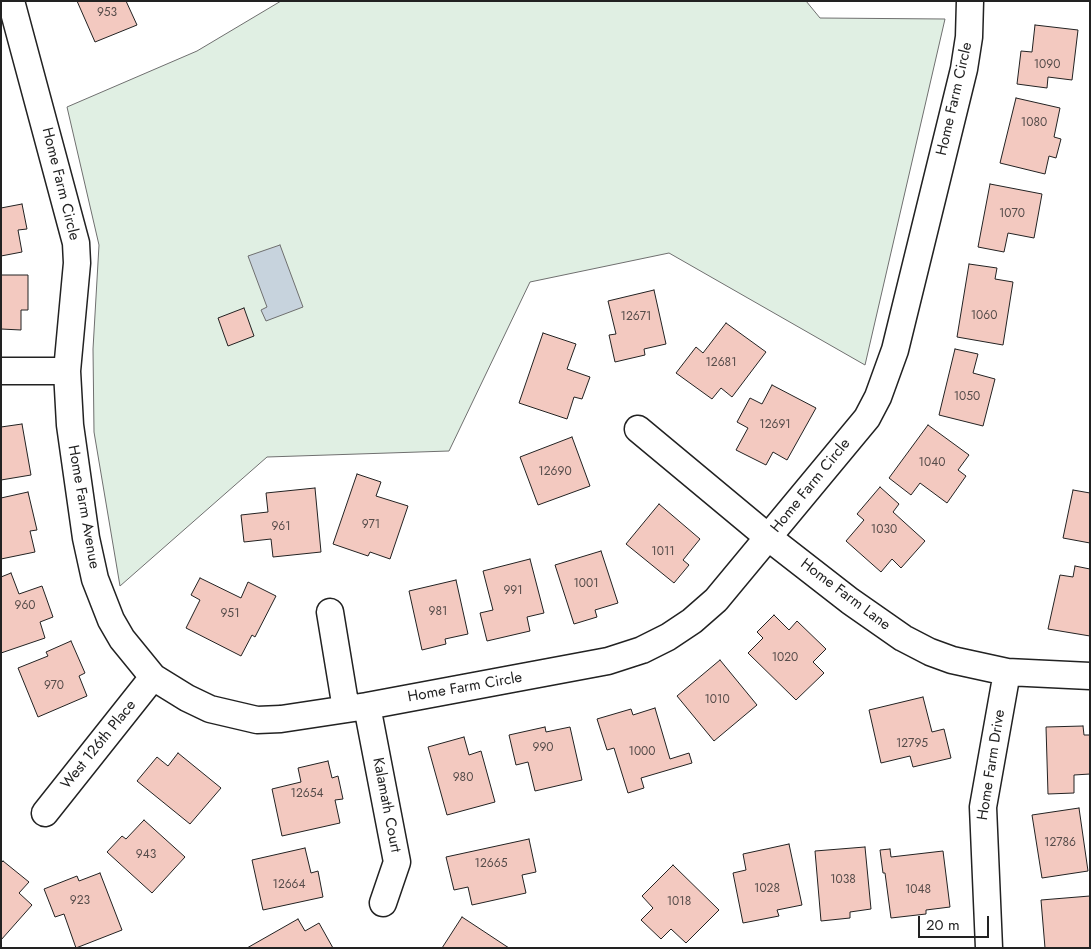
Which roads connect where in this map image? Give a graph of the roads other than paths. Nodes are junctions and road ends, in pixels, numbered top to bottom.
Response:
1 (11, 1) edge
2 (970, 1) edge
3 (67, 371) junction
4 (1, 372) edge
5 (638, 429) dead end
6 (769, 538) junction
7 (330, 612) dead end
8 (1007, 672) junction
9 (1090, 676) edge
10 (153, 677) junction
11 (356, 707) junction
12 (44, 813) dead end
13 (383, 903) dead end
14 (989, 948) edge

1 - 3 street, Home Farm Circle
2 - 6 street, Home Farm Circle
3 - 4 street
3 - 10 street, Home Farm Avenue
5 - 6 street, Home Farm Lane
6 - 8 street, Home Farm Lane
6 - 11 street, Home Farm Circle
7 - 11 street, Kalamath Court
8 - 9 street, Home Farm Lane
8 - 14 street, Home Farm Drive
10 - 11 street, Home Farm Avenue
10 - 12 street, West 126th Place
11 - 13 street, Kalamath Court

